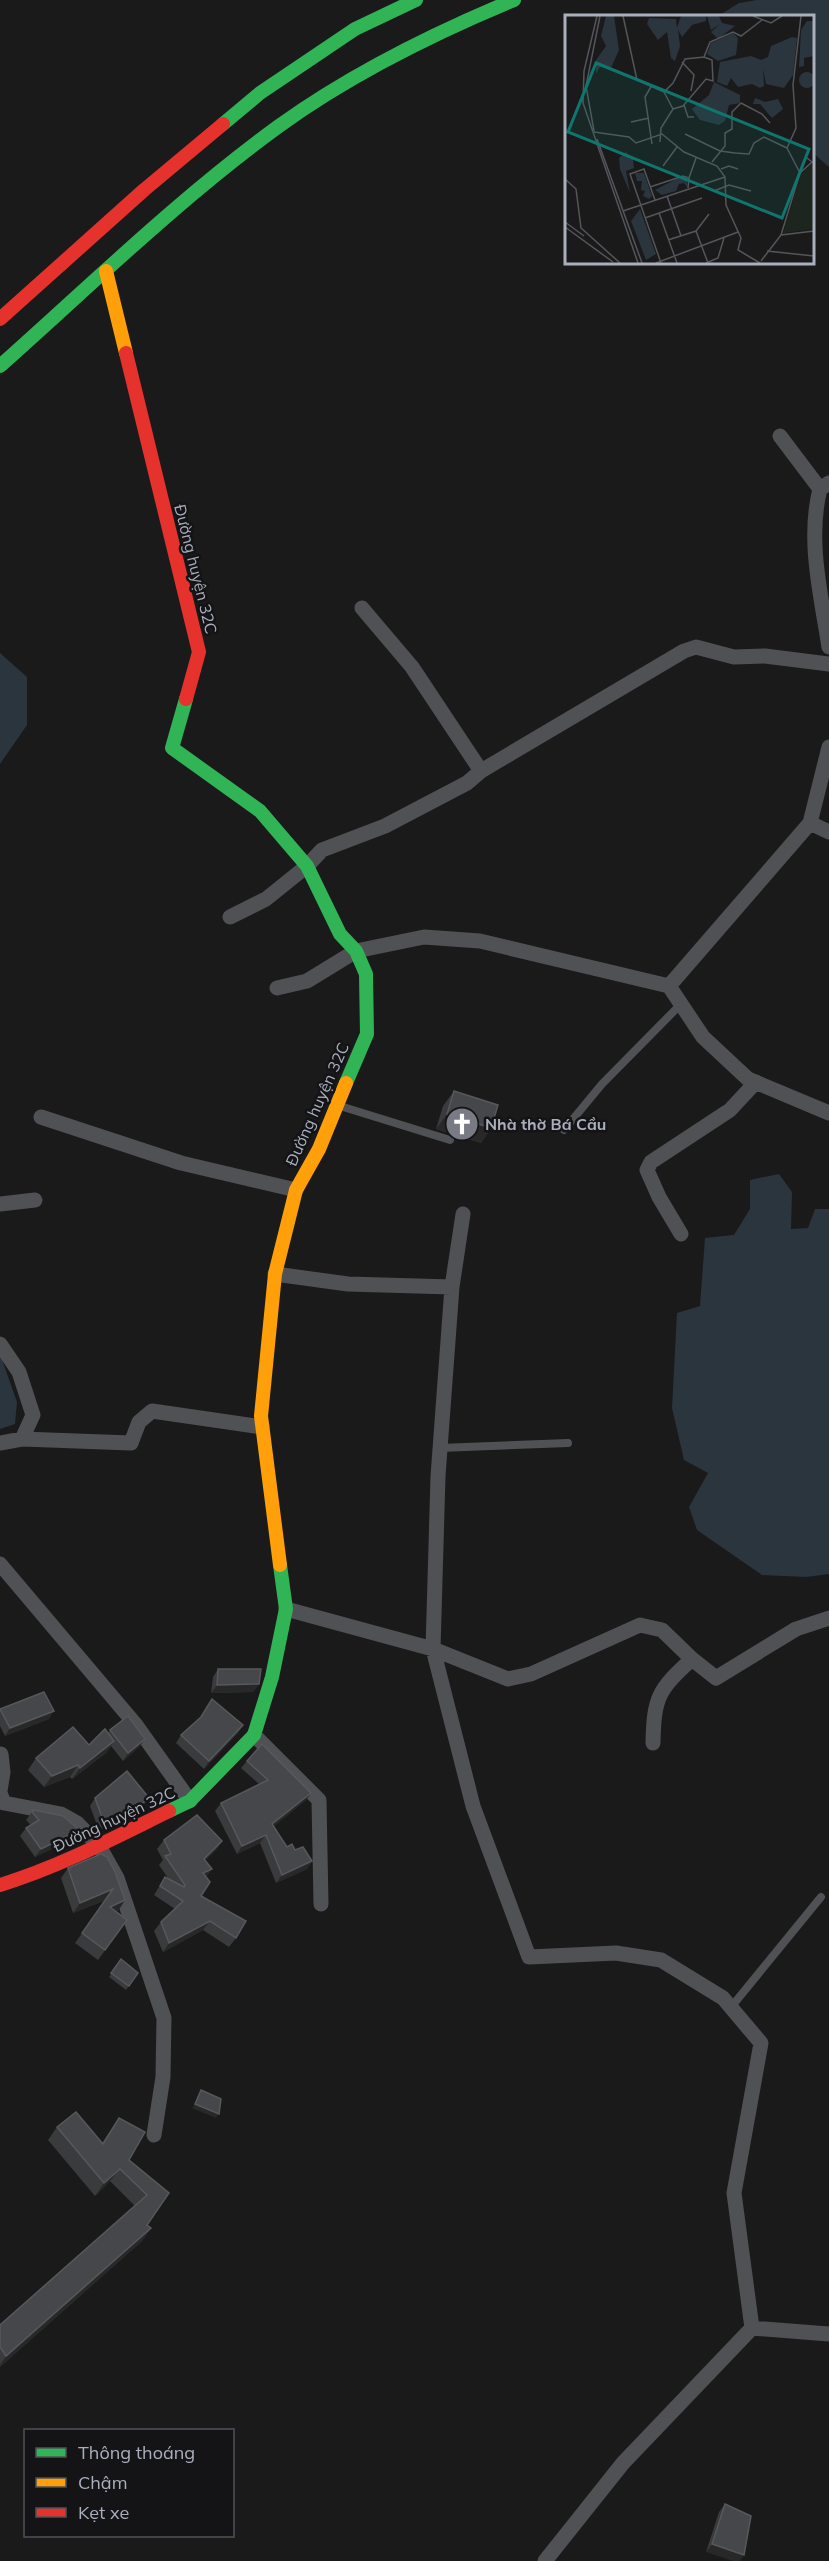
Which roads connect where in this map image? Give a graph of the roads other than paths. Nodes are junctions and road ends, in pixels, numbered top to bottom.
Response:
1 (416, 0) edge
2 (514, 0) edge
3 (106, 271) junction
4 (0, 319) edge
5 (0, 366) edge
6 (780, 436) dead end
7 (825, 486) edge
8 (362, 608) dead end
9 (829, 647) edge
10 (829, 664) edge
11 (829, 747) edge
12 (481, 771) junction
13 (810, 823) junction
14 (829, 832) edge
15 (307, 866) junction
16 (230, 917) dead end
17 (356, 951) junction
18 (669, 986) junction
19 (277, 988) dead end
20 (681, 1004) junction
21 (756, 1083) junction
22 (337, 1105) junction
23 (829, 1113) edge
24 (41, 1117) dead end
25 (564, 1130) dead end
26 (450, 1140) dead end
27 (296, 1190) junction
28 (35, 1200) dead end
29 (0, 1204) edge
30 (463, 1214) dead end
31 (681, 1234) dead end
32 (275, 1274) junction
33 (452, 1287) junction
34 (0, 1344) edge
35 (262, 1427) junction
36 (22, 1439) junction
37 (0, 1443) edge
38 (568, 1443) dead end
39 (440, 1448) junction
40 (0, 1564) edge
41 (286, 1609) junction
42 (829, 1618) edge
43 (433, 1649) junction
44 (692, 1659) junction
45 (254, 1735) junction
46 (653, 1743) dead end
47 (2, 1754) edge
48 (0, 1792) edge
49 (190, 1801) junction
50 (99, 1846) junction
51 (0, 1885) edge
52 (821, 1897) dead end
53 (321, 1904) dead end
54 (732, 2006) junction
55 (154, 2135) dead end
56 (752, 2328) junction
57 (829, 2334) edge
58 (545, 2561) edge

1 - 4 street
2 - 3 street
3 - 5 street
3 - 15 street, Đường huyện 32C
6 - 7 street
7 - 9 street
8 - 12 street
10 - 12 street
11 - 13 street
12 - 15 street
13 - 14 street
13 - 18 street
15 - 16 street
15 - 17 street, Đường huyện 32C
17 - 18 street
17 - 19 street
17 - 22 street, Đường huyện 32C
18 - 20 street
20 - 21 street
20 - 25 lane
21 - 23 street
21 - 31 street
22 - 26 lane
22 - 27 street, Đường huyện 32C
24 - 27 street
27 - 32 street, Đường huyện 32C
28 - 29 street
30 - 33 street
32 - 33 street
32 - 35 street, Đường huyện 32C
33 - 39 street
34 - 36 street
35 - 36 street
35 - 41 street, Đường huyện 32C
36 - 37 street
38 - 39 lane
39 - 43 street
40 - 49 street
41 - 43 street
41 - 45 street, Đường huyện 32C
42 - 44 street
43 - 44 street
43 - 54 street
44 - 46 street
45 - 49 street, Đường huyện 32C
45 - 53 street
47 - 48 street
48 - 50 street
49 - 50 street, Đường huyện 32C
50 - 51 street, Đường huyện 32C
50 - 55 street
52 - 54 lane
54 - 56 street
56 - 57 street
56 - 58 street

